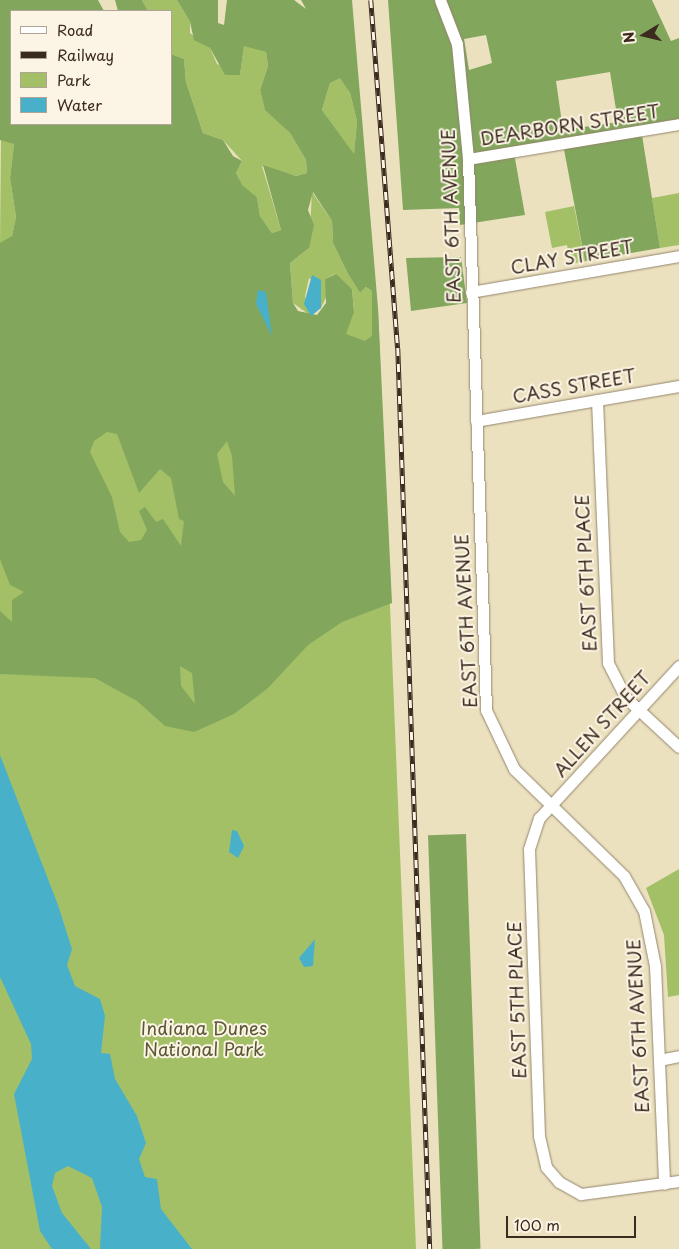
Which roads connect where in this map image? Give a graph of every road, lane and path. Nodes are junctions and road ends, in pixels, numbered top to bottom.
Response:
1 (440, 0) edge
2 (679, 124) edge
3 (468, 159) junction
4 (679, 256) edge
5 (471, 292) junction
6 (679, 386) edge
7 (596, 400) junction
8 (476, 421) junction
9 (679, 666) edge
10 (638, 710) junction
11 (679, 747) edge
12 (551, 806) junction
13 (679, 1056) edge
14 (659, 1060) junction
15 (679, 1181) edge
16 (664, 1184) junction

1 - 3 street, EAST 6TH AVENUE
2 - 3 street, DEARBORN STREET
3 - 5 street, EAST 6TH AVENUE
4 - 5 street, CLAY STREET
5 - 8 street, EAST 6TH AVENUE
6 - 7 street, CASS STREET
7 - 8 street, CASS STREET
7 - 10 street, EAST 6TH PLACE
8 - 12 street, EAST 6TH AVENUE
9 - 10 street, ALLEN STREET
10 - 11 street, EAST 6TH PLACE
10 - 12 street, ALLEN STREET
12 - 14 street, EAST 6TH AVENUE
12 - 16 street, EAST 5TH PLACE
13 - 14 street
14 - 16 street, EAST 6TH AVENUE
15 - 16 street

